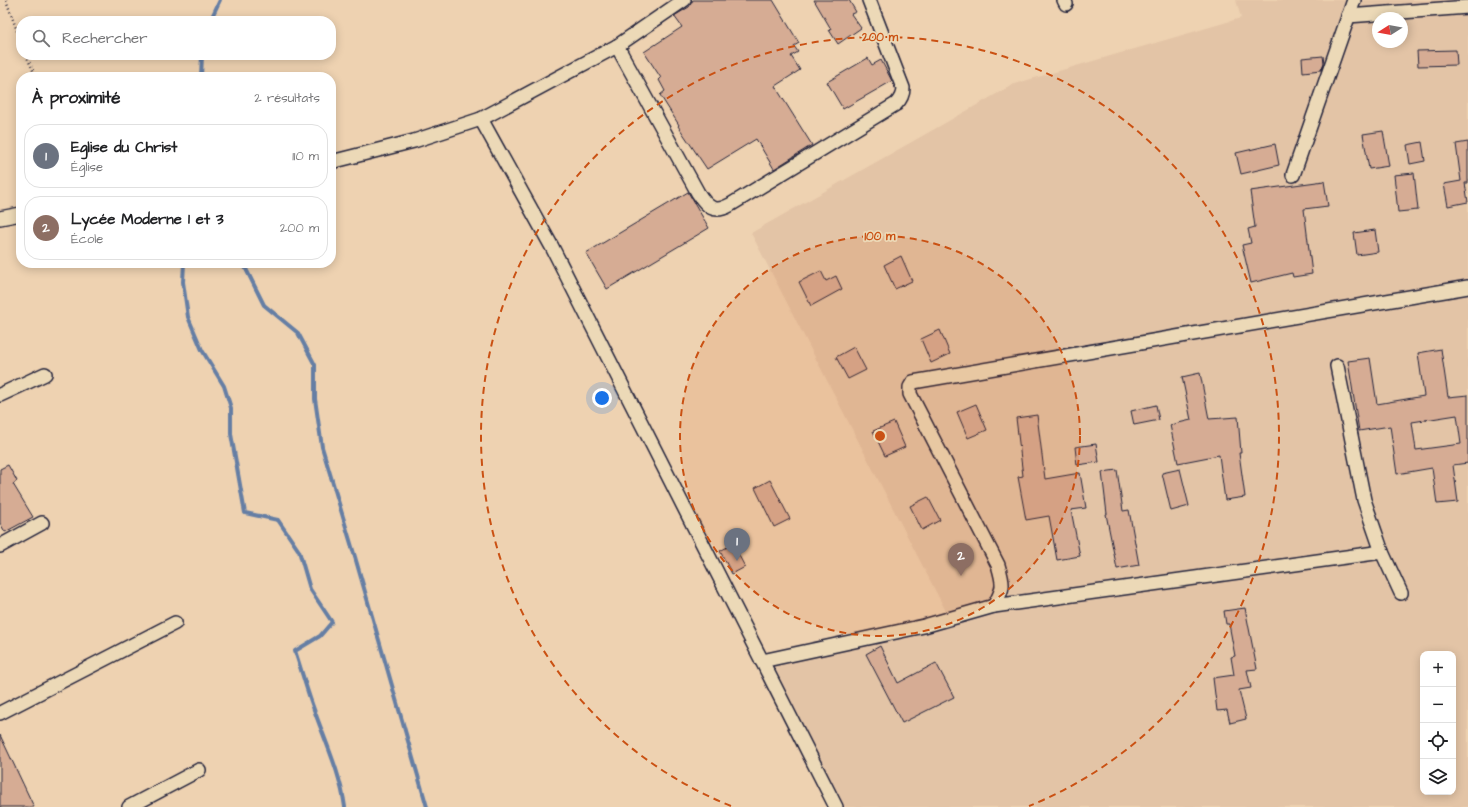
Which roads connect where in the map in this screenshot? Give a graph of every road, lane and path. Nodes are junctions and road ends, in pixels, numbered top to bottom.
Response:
1 (6, 0) edge
2 (684, 0) edge
3 (869, 0) edge
4 (1354, 0) edge
5 (1468, 7) edge
6 (1348, 16) junction
7 (16, 28) edge
8 (616, 46) junction
9 (28, 60) edge
10 (34, 72) edge
11 (481, 119) junction
12 (336, 161) edge
13 (1293, 175) dead end
14 (16, 215) edge
15 (0, 218) edge
16 (1468, 287) edge
17 (1336, 366) dead end
18 (45, 374) dead end
19 (0, 395) edge
20 (42, 524) dead end
21 (0, 546) edge
22 (1382, 552) junction
23 (1401, 593) dead end
24 (994, 606) junction
25 (175, 623) dead end
26 (762, 661) junction
27 (0, 713) edge
28 (199, 770) dead end
29 (129, 807) edge
30 (836, 807) edge

1 - 7 path
2 - 8 street
3 - 8 street
4 - 6 street
5 - 6 street
6 - 13 street
8 - 11 street
9 - 10 path
11 - 12 street
11 - 26 street
14 - 15 street
16 - 24 street
17 - 22 street
18 - 19 street
20 - 21 street
22 - 23 street
22 - 24 street
24 - 26 street
25 - 27 street
26 - 30 street
28 - 29 street

